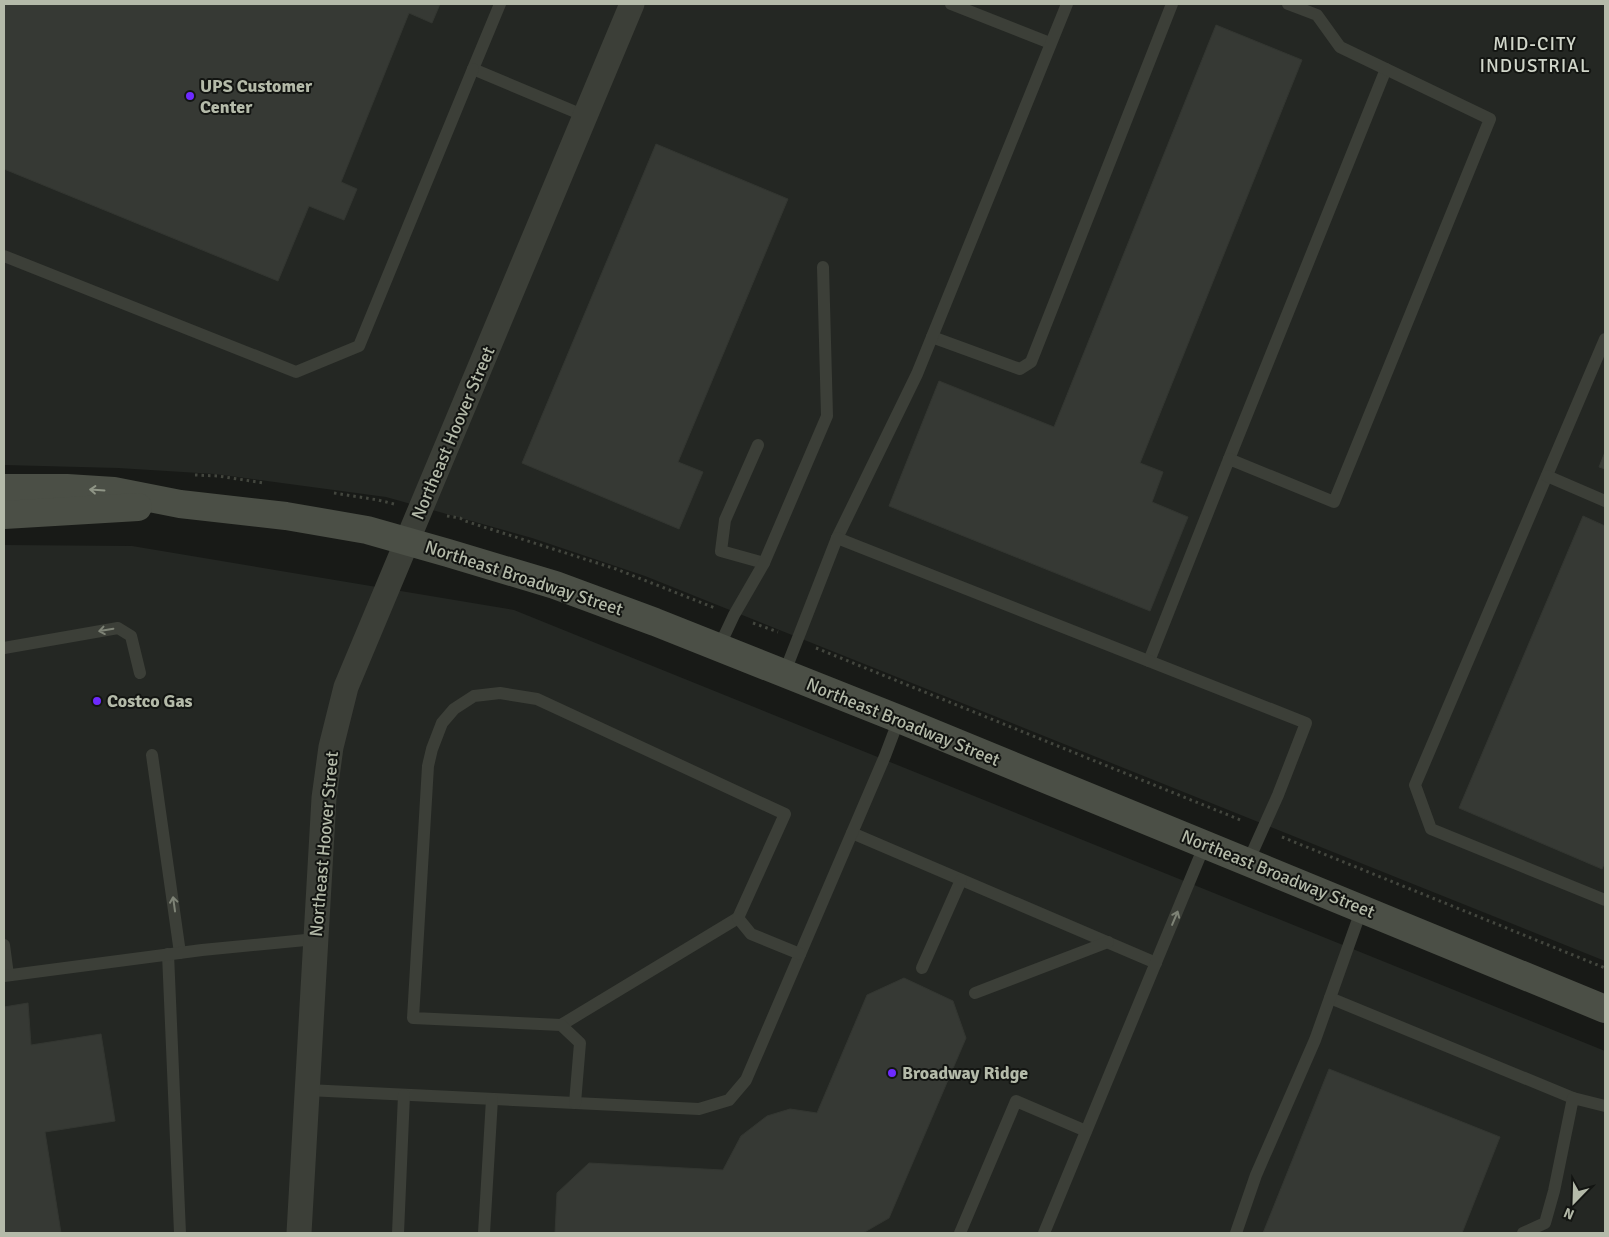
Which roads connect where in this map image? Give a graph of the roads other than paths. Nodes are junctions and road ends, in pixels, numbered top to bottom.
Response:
1 (500, 4) edge
2 (632, 4) edge
3 (951, 4) edge
4 (1066, 4) edge
5 (1172, 4) edge
6 (1288, 4) edge
7 (1050, 43) junction
8 (1386, 68) junction
9 (473, 69) junction
10 (585, 116) junction
11 (4, 256) edge
12 (823, 267) dead end
13 (932, 336) junction
14 (1605, 338) edge
15 (758, 445) dead end
16 (1228, 459) junction
17 (1546, 476) junction
18 (4, 488) edge
19 (1605, 501) edge
20 (180, 504) junction
21 (4, 514) edge
22 (836, 538) junction
23 (408, 541) junction
24 (764, 563) junction
25 (719, 647) junction
26 (4, 648) edge
27 (1150, 662) junction
28 (140, 673) dead end
29 (784, 674) junction
30 (899, 719) junction
31 (152, 754) dead end
32 (852, 833) junction
33 (1205, 844) junction
34 (1248, 862) junction
35 (961, 880) junction
36 (1605, 900) edge
37 (1362, 908) junction
38 (738, 918) junction
39 (316, 939) junction
40 (1108, 942) junction
41 (4, 945) edge
42 (174, 954) junction
43 (800, 954) junction
44 (1156, 962) junction
45 (922, 968) dead end
46 (6, 975) edge
47 (975, 993) dead end
48 (1330, 998) junction
49 (1605, 1009) edge
50 (561, 1025) junction
51 (307, 1090) junction
52 (404, 1095) junction
53 (1573, 1098) junction
54 (492, 1099) junction
55 (575, 1103) junction
56 (1605, 1106) edge
57 (1086, 1131) junction
58 (180, 1233) edge
59 (299, 1233) edge
60 (398, 1233) edge
61 (484, 1233) edge
62 (960, 1233) edge
63 (1044, 1233) edge
64 (1236, 1233) edge
65 (1522, 1233) edge

1 - 9 lane
2 - 10 street, Northeast Hoover Street
3 - 7 lane
4 - 7 lane
5 - 13 lane
6 - 8 lane
7 - 13 lane
8 - 16 lane
8 - 16 lane
9 - 10 lane
9 - 11 lane
10 - 23 street, Northeast Hoover Street
12 - 24 lane
13 - 22 lane
14 - 17 lane
15 - 24 lane
16 - 27 lane
17 - 19 lane
17 - 36 lane
20 -> 18 main road, Northeast Broadway Street
20 - 21 main road, Northeast Broadway Street
20 - 23 main road, Northeast Broadway Street
22 - 27 lane
22 - 29 lane
23 - 25 main road, Northeast Broadway Street
23 - 39 street, Northeast Hoover Street
24 - 25 lane
25 - 29 main road, Northeast Broadway Street
28 -> 26 lane
27 - 34 lane
29 - 30 main road, Northeast Broadway Street
30 - 32 lane
30 - 33 main road, Northeast Broadway Street
42 -> 31 lane
32 - 35 lane
32 - 43 lane
33 - 34 main road, Northeast Broadway Street
44 -> 33 lane
34 - 37 main road, Northeast Broadway Street
35 - 40 lane
35 - 45 lane
37 - 48 lane
37 - 49 main road, Northeast Broadway Street
38 - 43 lane
38 - 50 lane
38 - 50 lane
39 - 42 lane
39 - 51 street, Northeast Hoover Street
40 - 44 lane
40 - 47 lane
41 - 46 lane
42 - 46 lane
42 - 58 lane
43 - 55 lane
44 - 57 lane
48 - 53 lane
48 - 64 lane
50 - 55 lane
51 - 52 lane
51 - 59 street, Northeast Hoover Street
52 - 54 lane
52 - 60 lane
53 - 56 lane
53 - 65 lane
54 - 55 lane
54 - 61 lane
57 - 62 lane
57 - 63 lane

